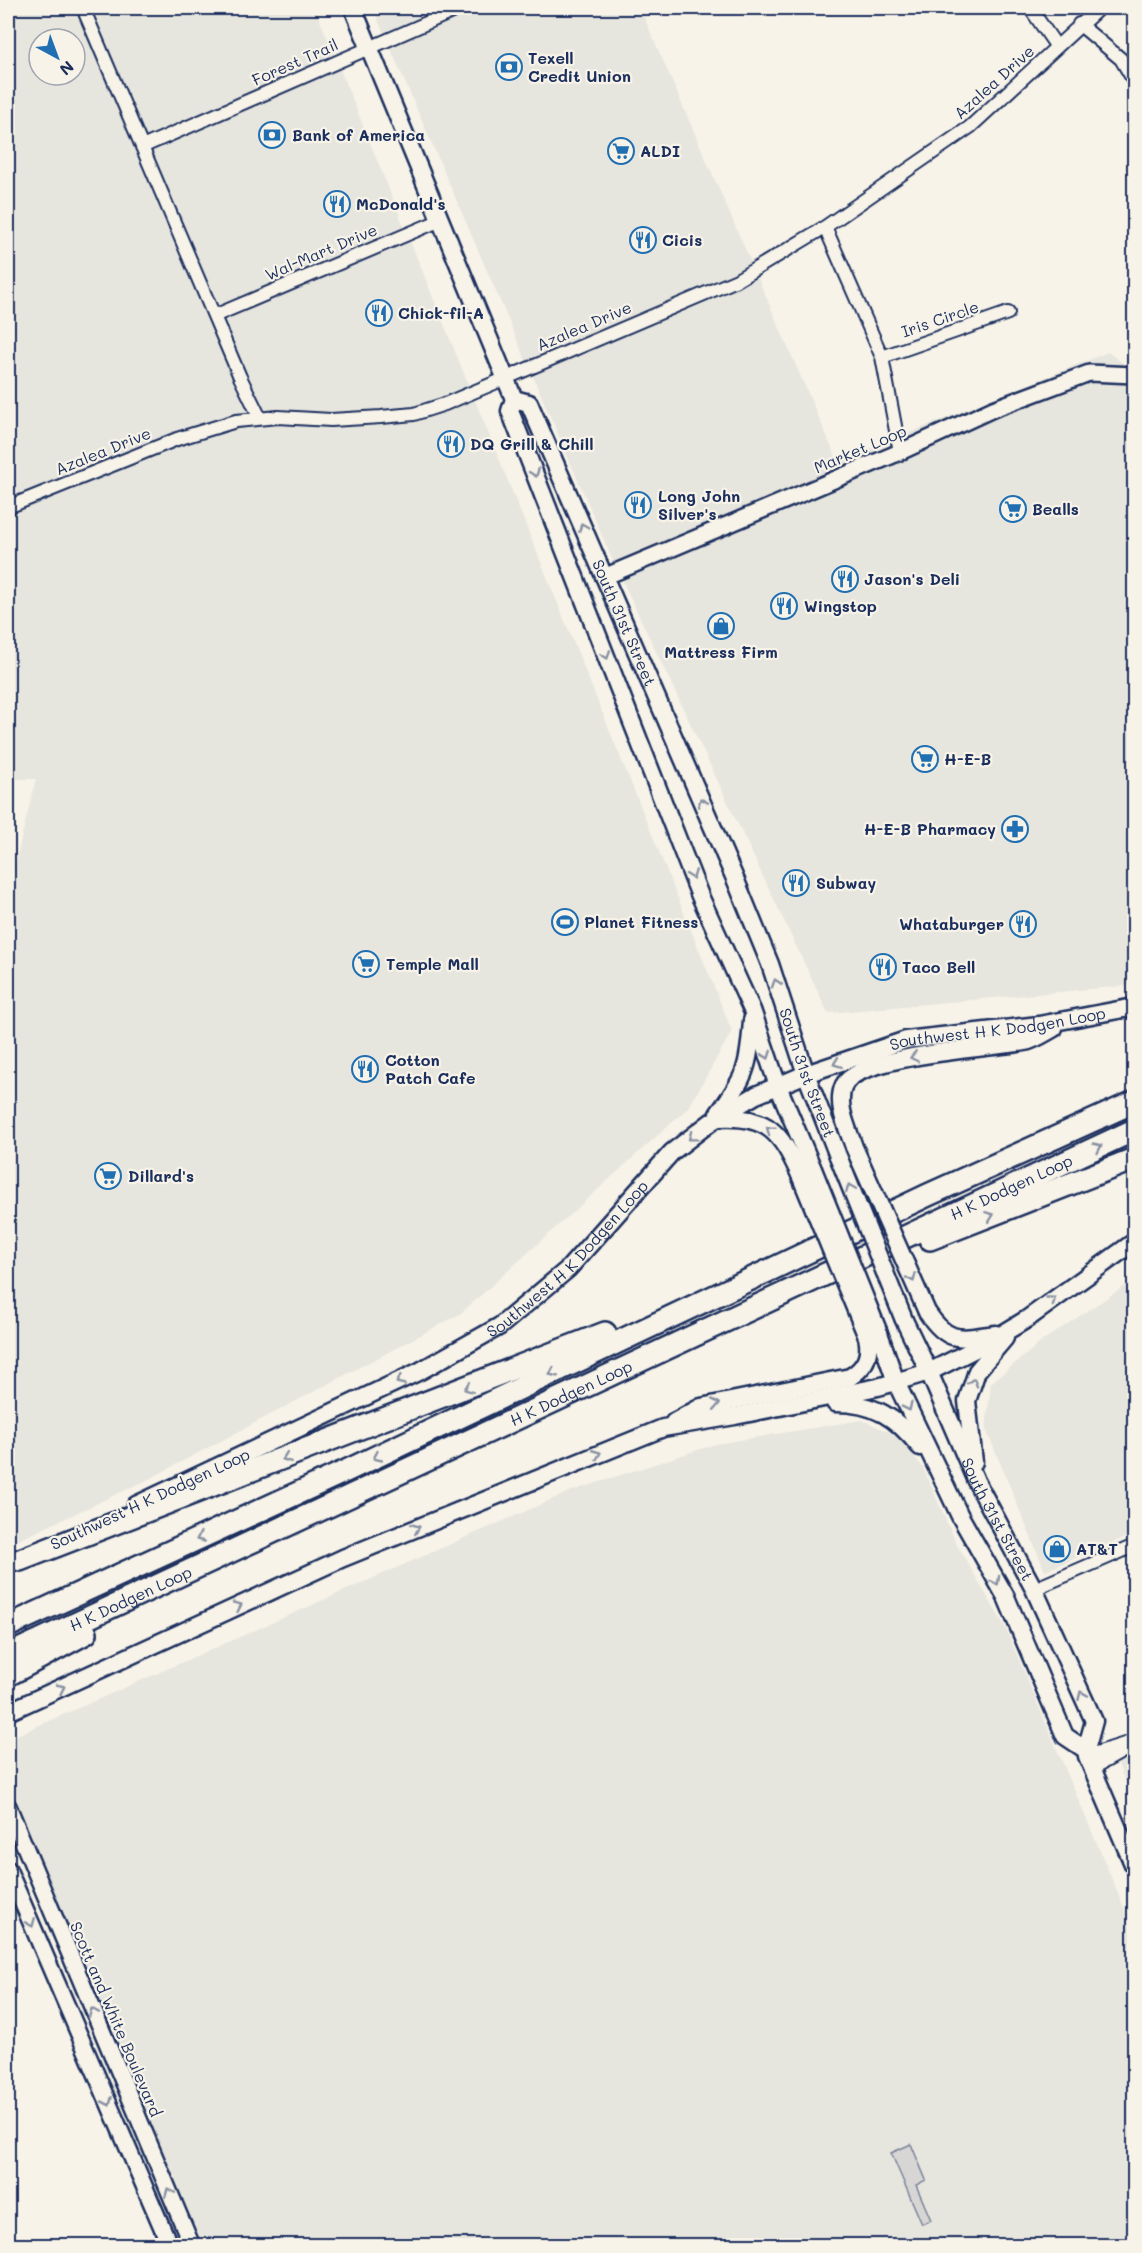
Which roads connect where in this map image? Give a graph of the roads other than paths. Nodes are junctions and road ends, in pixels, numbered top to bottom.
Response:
1 (83, 8) edge
2 (353, 8) edge
3 (461, 8) edge
4 (1030, 8) edge
5 (1099, 8) edge
6 (1079, 24) junction
7 (370, 47) junction
8 (1057, 47) junction
9 (1134, 81) edge
10 (142, 147) junction
11 (441, 220) junction
12 (825, 227) junction
13 (1008, 313) dead end
14 (214, 315) junction
15 (882, 357) junction
16 (1134, 375) edge
17 (506, 378) junction
18 (514, 399) junction
19 (260, 418) junction
20 (900, 452) junction
21 (8, 507) edge
22 (604, 577) junction
23 (1134, 1007) edge
24 (752, 1010) junction
25 (1071, 1020) junction
26 (806, 1074) junction
27 (778, 1086) junction
28 (1134, 1101) edge
29 (715, 1120) junction
30 (1134, 1130) edge
31 (1134, 1159) edge
32 (807, 1172) junction
33 (928, 1195) junction
34 (1134, 1242) edge
35 (1011, 1329) junction
36 (873, 1335) junction
37 (644, 1357) junction
38 (929, 1372) junction
39 (896, 1382) junction
40 (795, 1404) junction
41 (663, 1428) junction
42 (976, 1481) junction
43 (960, 1516) junction
44 (269, 1535) junction
45 (1134, 1546) edge
46 (14, 1563) edge
47 (1034, 1589) junction
48 (8, 1626) edge
49 (8, 1655) edge
50 (8, 1675) edge
51 (8, 1712) edge
52 (1134, 1743) edge
53 (1089, 1758) junction
54 (8, 1806) edge
55 (1134, 1866) edge
56 (8, 1869) edge
57 (170, 2246) edge
58 (192, 2246) edge

1 - 10 street
2 - 7 main road, South 31st Street
3 - 7 street, Forest Trail
4 - 8 street
5 - 6 street, Azalea Drive
6 - 8 street, Azalea Drive
6 - 9 street
7 - 10 street, Forest Trail
7 - 11 main road, South 31st Street
8 - 12 street, Azalea Drive
10 - 14 street
11 - 14 street, Wal-Mart Drive
11 - 17 main road, South 31st Street
12 - 15 street
12 - 17 street, Azalea Drive
13 - 15 street, Iris Circle
14 - 19 street
15 - 20 street
16 - 20 street, Market Loop
17 - 18 main road, South 31st Street
17 - 19 street, Azalea Drive
22 -> 18 main road, South 31st Street
18 -> 24 main road, South 31st Street
19 - 21 street, Azalea Drive
20 - 22 street, Market Loop
26 -> 22 main road, South 31st Street
23 - 25 main road, Southwest H K Dodgen Loop
24 -> 27 main road, South 31st Street
24 - 29 main road
25 -> 26 main road, Southwest H K Dodgen Loop
25 -> 35 main road, bridge
26 - 27 main road, Southwest H K Dodgen Loop
38 -> 26 main road, South 31st Street, bridge
27 - 29 main road, Southwest H K Dodgen Loop
27 - 32 main road, South 31st Street
28 - 33 highway, H K Dodgen Loop
32 -> 29 main road
29 -> 46 main road, Southwest H K Dodgen Loop
37 -> 30 highway, H K Dodgen Loop
37 -> 31 highway
32 - 36 main road, South 31st Street, bridge
33 -> 46 highway
33 -> 48 highway, H K Dodgen Loop
35 -> 34 main road
35 - 38 main road
42 -> 35 main road
36 - 39 main road, South 31st Street
41 -> 36 main road
37 - 44 highway, H K Dodgen Loop
38 - 39 main road
38 - 42 main road, South 31st Street
39 - 40 main road
39 -> 43 main road, South 31st Street
40 - 41 main road
40 - 43 main road
51 -> 41 main road
42 - 47 main road, South 31st Street
43 -> 53 main road, South 31st Street
44 - 49 highway, H K Dodgen Loop
44 - 50 highway
45 - 47 street
53 -> 47 main road, South 31st Street
52 - 53 street
53 - 55 main road, South 31st Street
58 -> 54 street, Scott and White Boulevard
56 -> 57 street

